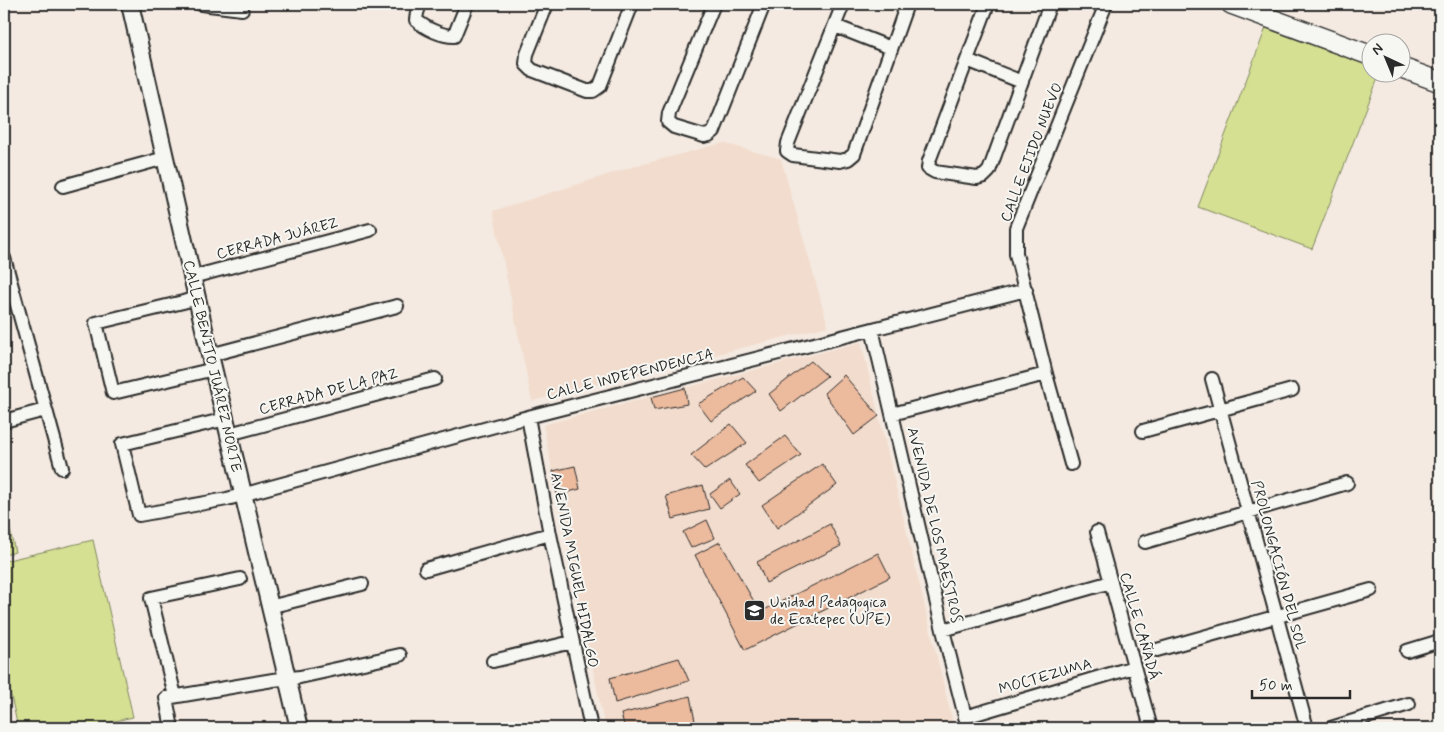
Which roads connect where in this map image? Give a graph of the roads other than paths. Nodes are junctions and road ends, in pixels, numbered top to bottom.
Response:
1 (130, 4) edge
2 (202, 4) edge
3 (420, 4) edge
4 (468, 4) edge
5 (547, 4) edge
6 (632, 4) edge
7 (714, 4) edge
8 (764, 4) edge
9 (843, 4) edge
10 (907, 4) edge
11 (988, 4) edge
12 (1050, 4) edge
13 (1106, 4) edge
14 (1231, 4) edge
15 (242, 10) dead end
16 (835, 26) junction
17 (891, 48) junction
18 (1362, 52) edge
19 (967, 60) junction
20 (1412, 72) edge
21 (1022, 82) junction
22 (1440, 82) edge
23 (165, 158) junction
24 (63, 186) dead end
25 (370, 230) dead end
26 (4, 258) edge
27 (192, 277) junction
28 (1026, 290) junction
29 (197, 298) junction
30 (398, 306) dead end
31 (872, 330) junction
32 (212, 362) junction
33 (1046, 374) junction
34 (1212, 379) dead end
35 (435, 380) dead end
36 (1292, 390) dead end
37 (1221, 409) junction
38 (45, 410) junction
39 (892, 414) junction
40 (528, 417) junction
41 (4, 421) edge
42 (228, 427) junction
43 (1143, 431) dead end
44 (1071, 464) dead end
45 (62, 468) dead end
46 (1347, 483) dead end
47 (243, 494) junction
48 (1249, 512) junction
49 (1097, 532) dead end
50 (550, 534) junction
51 (1145, 542) dead end
52 (426, 569) dead end
53 (240, 579) dead end
54 (1111, 582) junction
55 (362, 584) dead end
56 (1371, 590) dead end
57 (269, 607) junction
58 (1276, 616) junction
59 (943, 630) junction
60 (1440, 641) edge
61 (572, 642) junction
62 (1157, 650) dead end
63 (1408, 651) dead end
64 (400, 655) dead end
65 (493, 662) dead end
66 (1134, 667) junction
67 (286, 678) junction
68 (174, 696) junction
69 (1409, 704) dead end
70 (966, 722) edge
71 (172, 728) edge
72 (299, 728) edge
73 (591, 728) edge
74 (1152, 728) edge
75 (1307, 728) edge
76 (1331, 728) edge

1 - 23 street, CALLE BENITO JUÁREZ NORTE
2 - 15 street
3 - 4 street
5 - 6 street
7 - 8 street
9 - 16 street
10 - 17 street
11 - 19 street
12 - 21 street
13 - 28 street, CALLE EJIDO NUEVO
14 - 18 main road
16 - 17 street
16 - 17 street
19 - 21 street
19 - 21 street
20 - 22 main road
23 - 24 street
23 - 27 street, CALLE BENITO JUÁREZ NORTE
25 - 27 street, CERRADA JUÁREZ
26 - 38 street
27 - 29 street, CALLE BENITO JUÁREZ NORTE
28 - 31 street, CALLE INDEPENDENCIA
28 - 33 street, CALLE EJIDO NUEVO
29 - 32 street, CALLE BENITO JUÁREZ NORTE
29 - 32 street
30 - 32 street
31 - 39 street, AVENIDA DE LOS MAESTROS
31 - 40 street, CALLE INDEPENDENCIA
32 - 42 street, CALLE BENITO JUÁREZ NORTE
33 - 39 street
33 - 44 street, CALLE EJIDO NUEVO
34 - 37 street, PROLONGACIÓN DEL SOL
35 - 42 street, CERRADA DE LA PAZ
36 - 37 street
37 - 43 street
37 - 48 street, PROLONGACIÓN DEL SOL
38 - 41 street
38 - 45 street
39 - 59 street, AVENIDA DE LOS MAESTROS
40 - 47 street, CALLE INDEPENDENCIA
40 - 50 street, AVENIDA MIGUEL HIDALGO
42 - 47 street, CALLE BENITO JUÁREZ NORTE
42 - 47 street, CERRADA DE LA PAZ
46 - 48 street
47 - 57 street, CALLE BENITO JUÁREZ NORTE
48 - 51 street
48 - 58 street, PROLONGACIÓN DEL SOL
49 - 54 street, CALLE CAÑADÁ
50 - 52 street
50 - 61 street, AVENIDA MIGUEL HIDALGO
53 - 68 street
54 - 59 street
54 - 66 street, CALLE CAÑADÁ
55 - 57 street
56 - 58 street
57 - 67 street, CALLE BENITO JUÁREZ NORTE
58 - 62 street
58 - 75 street, PROLONGACIÓN DEL SOL
59 - 70 street, AVENIDA DE LOS MAESTROS
60 - 63 street
61 - 65 street
61 - 73 street, AVENIDA MIGUEL HIDALGO
64 - 67 street
66 - 70 street, MOCTEZUMA
66 - 74 street, CALLE CAÑADÁ
67 - 68 street
67 - 72 street, CALLE BENITO JUÁREZ NORTE
68 - 71 street
69 - 76 street

